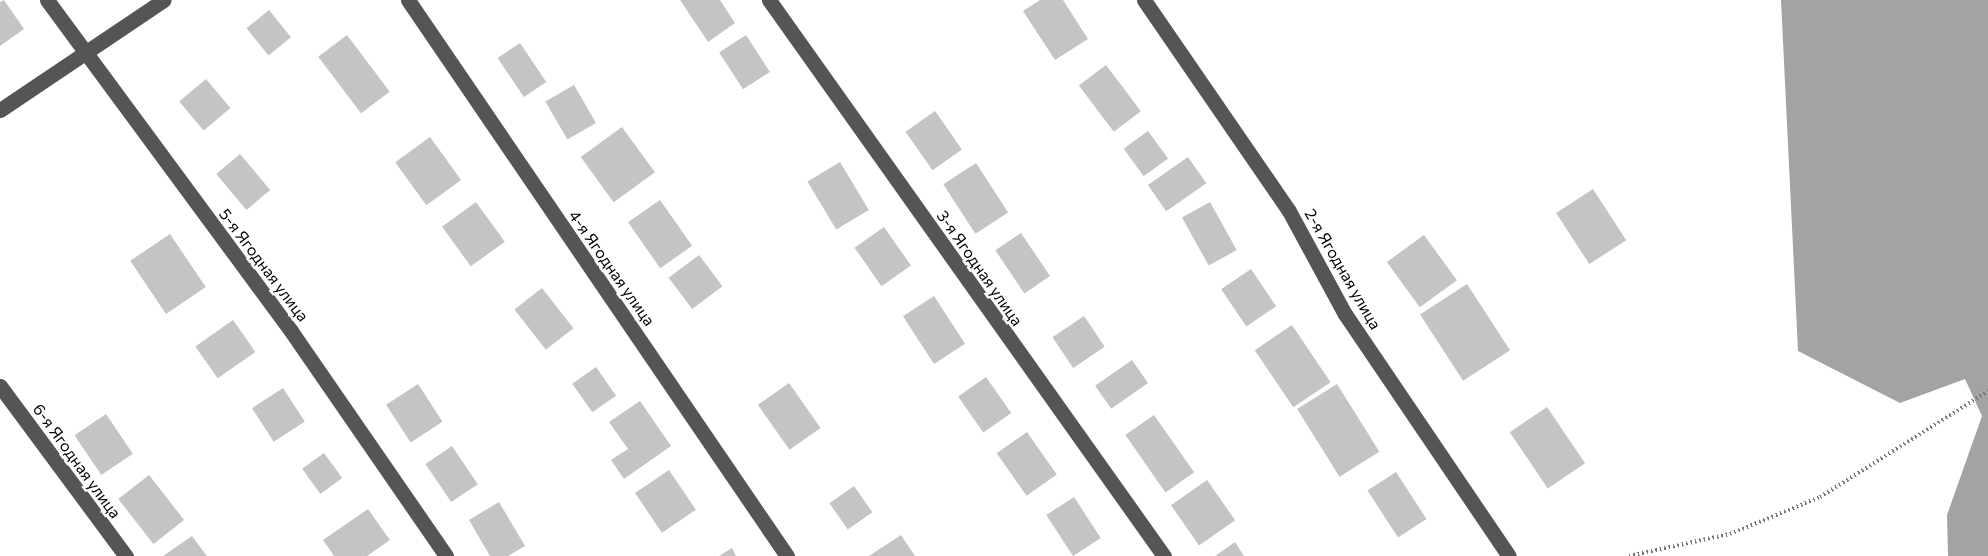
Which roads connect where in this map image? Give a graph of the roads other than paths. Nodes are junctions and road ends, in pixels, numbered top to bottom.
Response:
1 (47, 0) edge
2 (164, 0) edge
3 (408, 0) edge
4 (769, 0) edge
5 (1144, 0) edge
6 (85, 55) junction
7 (0, 110) edge
8 (0, 386) edge
9 (126, 556) edge
10 (446, 556) edge
11 (787, 556) edge
12 (1164, 556) edge
13 (1509, 556) edge

1 - 6 street, 5-я Ягодная улица
2 - 6 street
3 - 11 street, 4-я Ягодная улица
4 - 12 street, 3-я Ягодная улица
5 - 13 street, 2-я Ягодная улица
6 - 7 street
6 - 10 street, 5-я Ягодная улица
8 - 9 street, 6-я Ягодная улица

